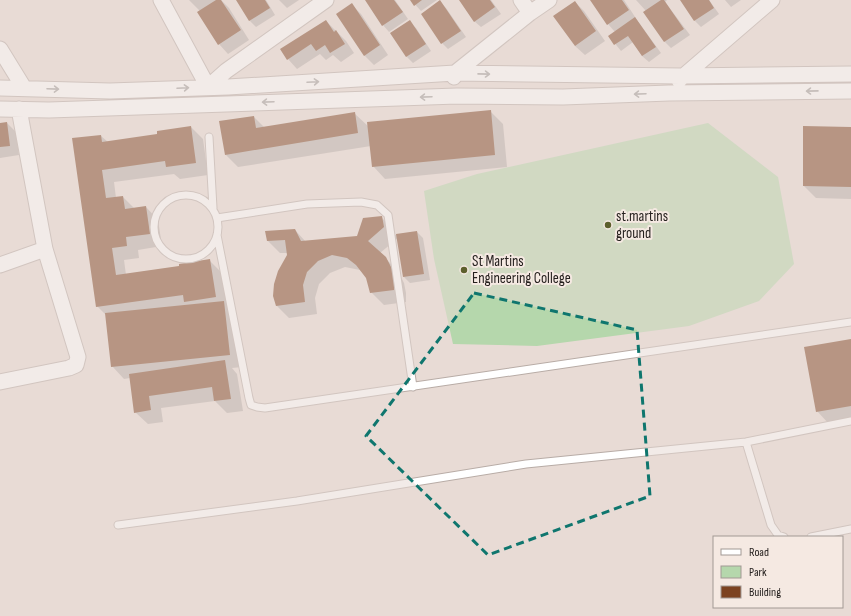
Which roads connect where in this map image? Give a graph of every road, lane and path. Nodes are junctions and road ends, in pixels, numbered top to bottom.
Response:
1 (161, 0) edge
2 (326, 0) edge
3 (521, 0) edge
4 (549, 0) edge
5 (772, 0) edge
6 (530, 13) junction
7 (0, 49) edge
8 (455, 73) junction
9 (851, 74) edge
10 (681, 76) junction
11 (208, 87) junction
12 (0, 88) edge
13 (24, 88) junction
14 (851, 91) edge
15 (669, 92) junction
16 (448, 96) junction
17 (208, 103) junction
18 (0, 109) edge
19 (18, 109) junction
20 (209, 137) dead end
21 (213, 208) junction
22 (217, 218) junction
23 (217, 235) junction
24 (45, 249) junction
25 (0, 265) edge
26 (851, 322) edge
27 (0, 382) edge
28 (412, 387) junction
29 (851, 421) edge
30 (746, 442) junction
31 (118, 524) dead end
32 (851, 529) edge
33 (781, 536) edge
34 (816, 536) edge

1 - 11 street
2 - 11 street
3 - 6 street
4 - 6 street
5 - 10 street
6 - 8 street
7 - 13 street
8 -> 10 street
11 -> 8 street
8 - 16 street
9 - 10 street
10 - 15 street
13 -> 11 street
11 - 17 lane
12 - 13 street
14 -> 15 street
15 -> 16 street
16 -> 17 street
17 - 19 street
18 - 19 street
19 - 24 street
20 - 21 lane
21 - 22 lane
21 - 23 lane
22 - 23 lane
22 - 28 lane
23 - 28 lane
24 - 25 street
24 - 27 street
26 - 28 lane
29 - 30 lane
30 - 31 lane
30 - 33 lane
32 - 34 lane

